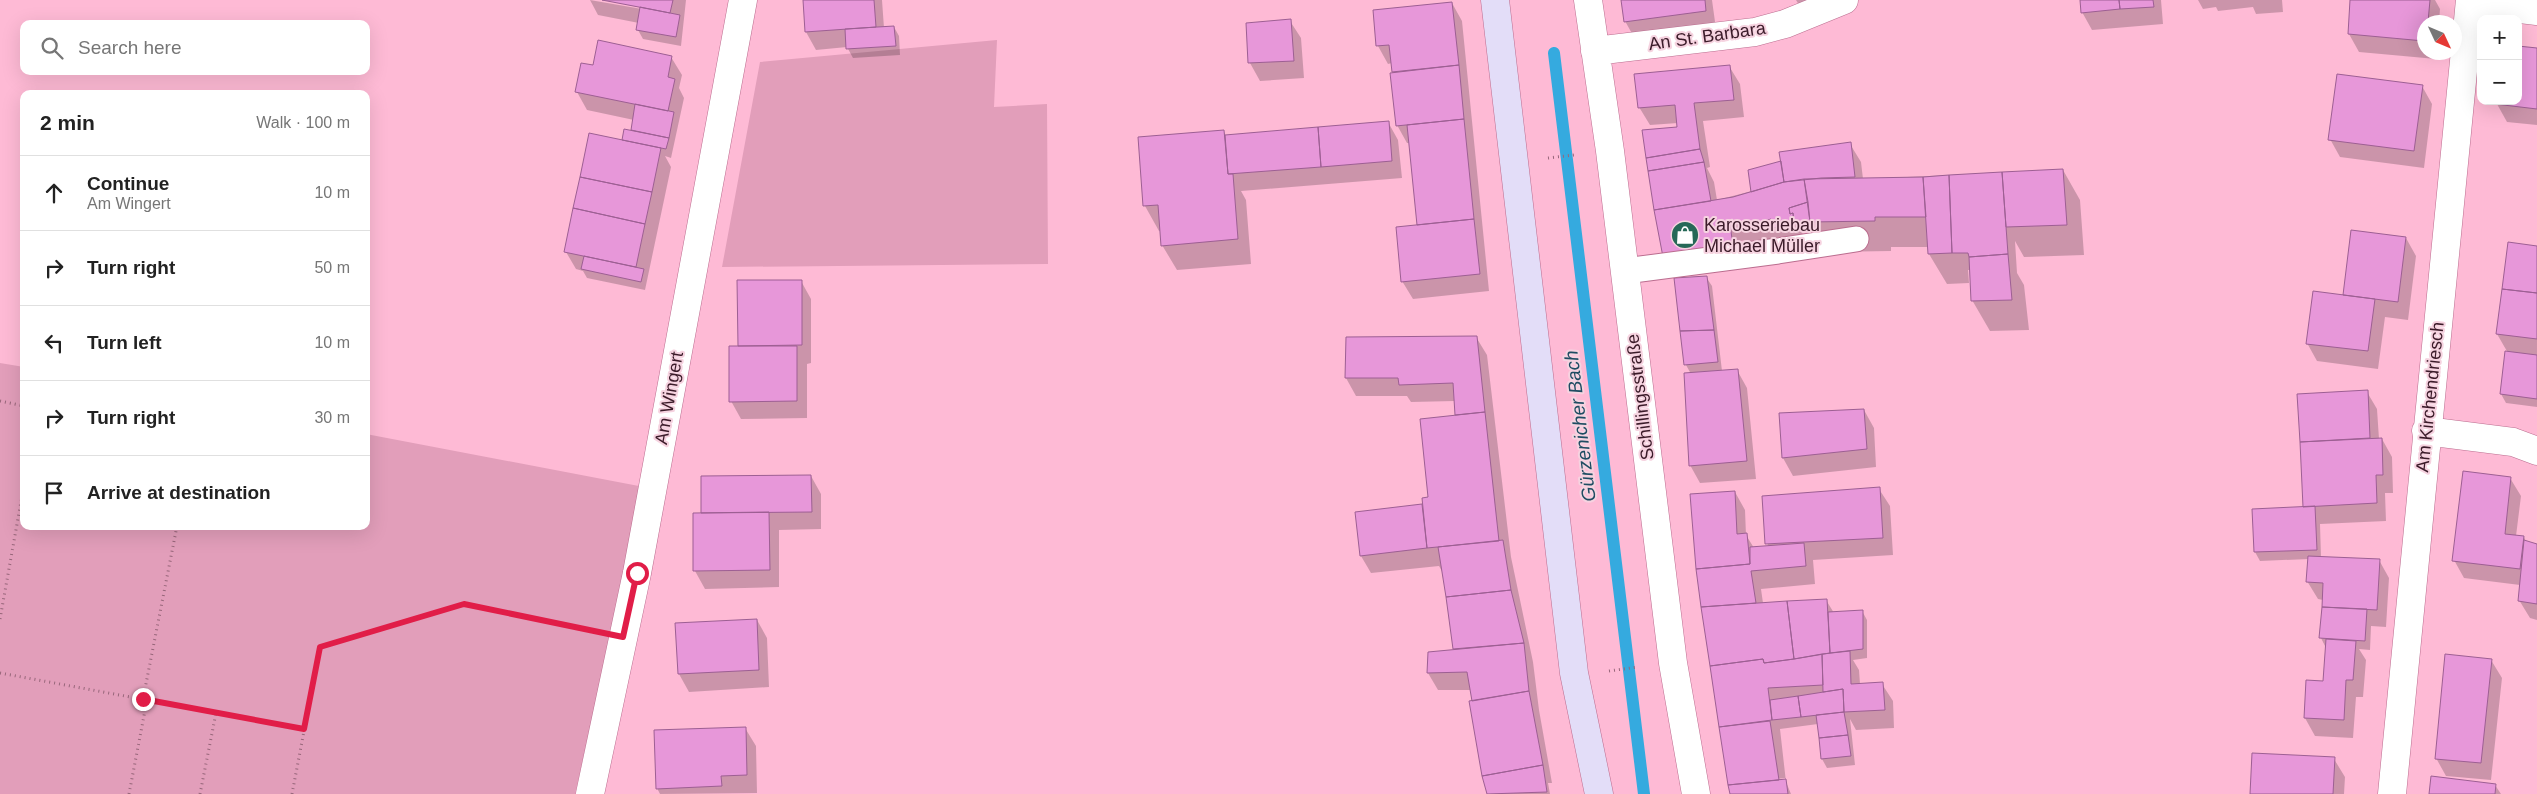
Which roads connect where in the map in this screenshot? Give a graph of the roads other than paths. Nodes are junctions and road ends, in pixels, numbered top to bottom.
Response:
1 (743, 0) edge
2 (1495, 0) edge
3 (1588, 0) edge
4 (1844, 0) edge
5 (2470, 1) edge
6 (2537, 11) edge
7 (1595, 51) junction
8 (1856, 239) dead end
9 (1625, 271) junction
10 (2426, 431) junction
11 (2537, 451) edge
12 (590, 794) edge
13 (1599, 794) edge
14 (1696, 794) edge
15 (2392, 794) edge

1 - 12 street, Am Wingert
2 - 13 main road
3 - 7 street, Schillingsstraße
4 - 7 street, An St. Barbara
5 - 6 street
5 - 10 street, Am Kirchendriesch
7 - 9 street, Schillingsstraße
8 - 9 lane
9 - 14 street, Schillingsstraße
10 - 11 street
10 - 15 street, Am Kirchendriesch

